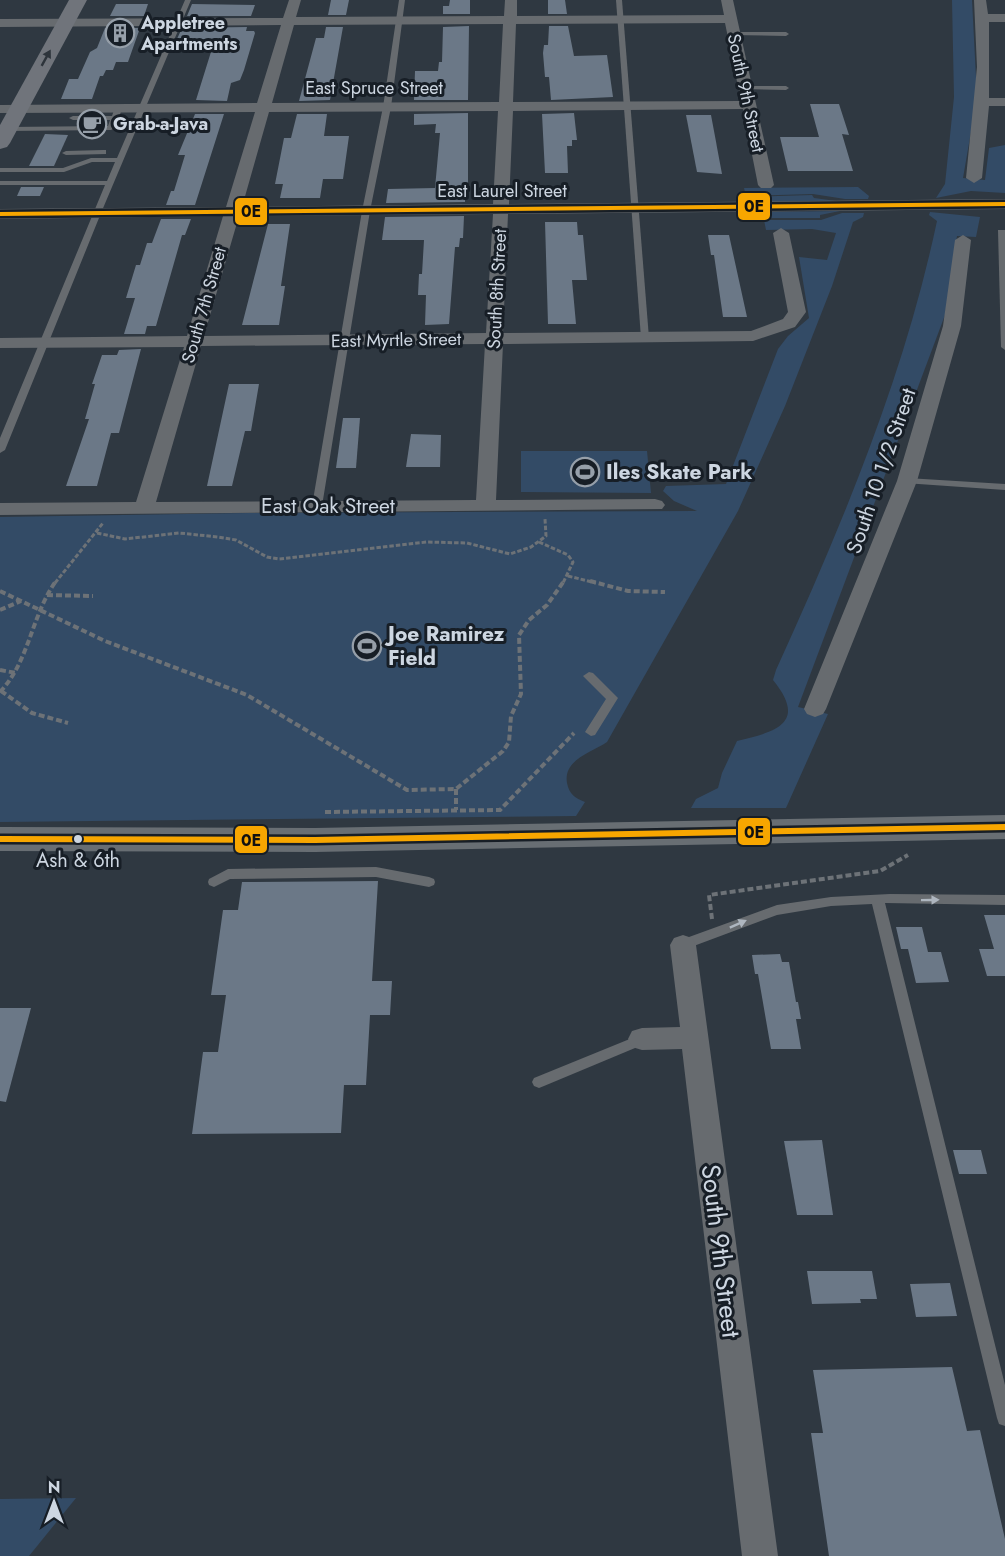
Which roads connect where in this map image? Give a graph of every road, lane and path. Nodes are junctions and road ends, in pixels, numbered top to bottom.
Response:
1 (78, 0) edge
2 (188, 0) edge
3 (295, 0) edge
4 (402, 0) edge
5 (511, 0) edge
6 (620, 0) edge
7 (727, 0) edge
8 (980, 0) edge
9 (983, 18) junction
10 (1005, 18) edge
11 (510, 20) junction
12 (621, 20) junction
13 (731, 20) junction
14 (398, 21) junction
15 (178, 22) junction
16 (289, 22) junction
17 (0, 23) edge
18 (65, 23) junction
19 (734, 34) junction
20 (786, 34) dead end
21 (744, 88) junction
22 (786, 88) dead end
23 (981, 102) junction
24 (1005, 102) edge
25 (630, 105) junction
26 (748, 105) junction
27 (506, 106) junction
28 (387, 107) junction
29 (263, 108) junction
30 (142, 109) junction
31 (77, 113) junction
32 (116, 113) junction
33 (6, 122) edge
34 (65, 129) junction
35 (66, 153) dead end
36 (121, 156) junction
37 (0, 170) edge
38 (974, 178) dead end
39 (0, 183) edge
40 (109, 183) junction
41 (766, 185) dead end
42 (1005, 204) edge
43 (637, 209) junction
44 (501, 210) junction
45 (366, 211) junction
46 (231, 212) junction
47 (97, 213) junction
48 (0, 214) edge
49 (1005, 232) edge
50 (781, 233) dead end
51 (963, 240) dead end
52 (1003, 293) edge
53 (645, 338) junction
54 (494, 339) junction
55 (344, 340) junction
56 (193, 342) junction
57 (44, 343) junction
58 (0, 344) edge
59 (1005, 347) edge
60 (0, 450) edge
61 (907, 481) junction
62 (1005, 487) edge
63 (486, 505) junction
64 (655, 505) dead end
65 (317, 506) junction
66 (145, 507) junction
67 (0, 509) edge
68 (107, 515) dead end
69 (545, 516) dead end
70 (98, 533) junction
71 (539, 542) junction
72 (568, 576) junction
73 (0, 591) edge
74 (665, 592) dead end
75 (47, 595) junction
76 (93, 596) dead end
77 (21, 602) junction
78 (0, 610) edge
79 (40, 610) junction
80 (0, 670) edge
81 (16, 673) junction
82 (589, 676) dead end
83 (1, 691) edge
84 (815, 709) dead end
85 (68, 723) dead end
86 (586, 729) joint
87 (456, 789) junction
88 (456, 810) junction
89 (325, 812) dead end
90 (1005, 827) edge
91 (0, 839) edge
92 (908, 855) dead end
93 (214, 882) dead end
94 (429, 882) dead end
95 (1005, 900) edge
96 (878, 901) junction
97 (714, 935) junction
98 (683, 945) joint
99 (694, 1038) junction
100 (642, 1039) joint
101 (538, 1082) dead end
102 (1005, 1418) edge
103 (760, 1556) edge

1 - 18 main road
2 - 15 lane
3 - 16 street, South 7th Street
4 - 14 lane
5 - 11 street, South 8th Street
6 - 12 lane
7 - 13 street, South 9th Street
8 - 9 street
9 - 10 street
9 - 23 street
11 - 12 street
11 - 14 street
11 - 27 street, South 8th Street
12 - 13 street
12 - 25 lane
13 - 19 street, South 9th Street
14 - 16 street
14 - 28 lane
15 - 16 street
15 - 18 street
15 - 30 lane
16 - 29 street, South 7th Street
17 - 18 street
33 -> 18 main road
19 - 20 lane
19 - 21 street, South 9th Street
21 - 22 lane
21 - 26 street, South 9th Street
23 - 24 street
23 - 38 street
25 - 26 street, East Spruce Street
25 - 27 street, East Spruce Street
25 - 43 lane
26 - 41 street, South 9th Street
27 - 28 street, East Spruce Street
27 - 44 street, South 8th Street
28 - 29 street, East Spruce Street
28 - 45 lane
29 - 30 street, East Spruce Street
29 - 46 street, South 7th Street
30 - 32 street, East Spruce Street
30 - 36 lane
31 - 32 street, East Spruce Street
31 - 33 street, East Spruce Street
31 - 34 lane
32 - 34 lane
33 - 34 lane
35 - 36 lane
36 - 37 lane
36 - 40 lane
39 - 40 lane
40 - 47 lane
42 - 43 street, East Laurel Street
43 - 44 street, East Laurel Street
43 - 53 lane
44 - 45 street, East Laurel Street
44 - 54 street, South 8th Street
45 - 46 street, East Laurel Street
45 - 55 lane
46 - 47 street, East Laurel Street
46 - 56 street, South 7th Street
47 - 48 street, East Laurel Street
47 - 57 lane
49 - 52 lane
50 - 53 street, East Myrtle Street
51 - 61 street, South 10 1/2 Street
52 - 59 lane
53 - 54 street, East Myrtle Street
54 - 55 street, East Myrtle Street
54 - 63 street, South 8th Street
55 - 56 street, East Myrtle Street
55 - 65 lane
56 - 57 street, East Myrtle Street
56 - 66 street, South 7th Street
57 - 58 street, East Myrtle Street
57 - 60 lane
61 - 62 lane
61 - 84 street, South 10 1/2 Street
63 - 64 street, East Oak Street
63 - 65 street, East Oak Street
65 - 66 street, East Oak Street
66 - 67 street, East Oak Street
68 - 70 path
69 - 71 path
70 - 71 path
70 - 75 path
71 - 72 path
72 - 74 path
72 - 87 path
73 - 77 path
75 - 76 path
75 - 79 path
77 - 78 path
77 - 79 path
79 - 81 path
79 - 87 path
80 - 81 path
81 - 83 path
82 - 86 lane
83 - 85 path
86 - 88 path
87 - 88 path
88 - 89 path
90 - 91 street
92 - 97 path
93 - 94 lane
96 -> 95 lane
97 -> 96 lane
96 - 102 lane
97 - 98 lane
98 - 99 street, South 9th Street
99 - 100 street
99 - 103 street, South 9th Street
100 - 101 lane

